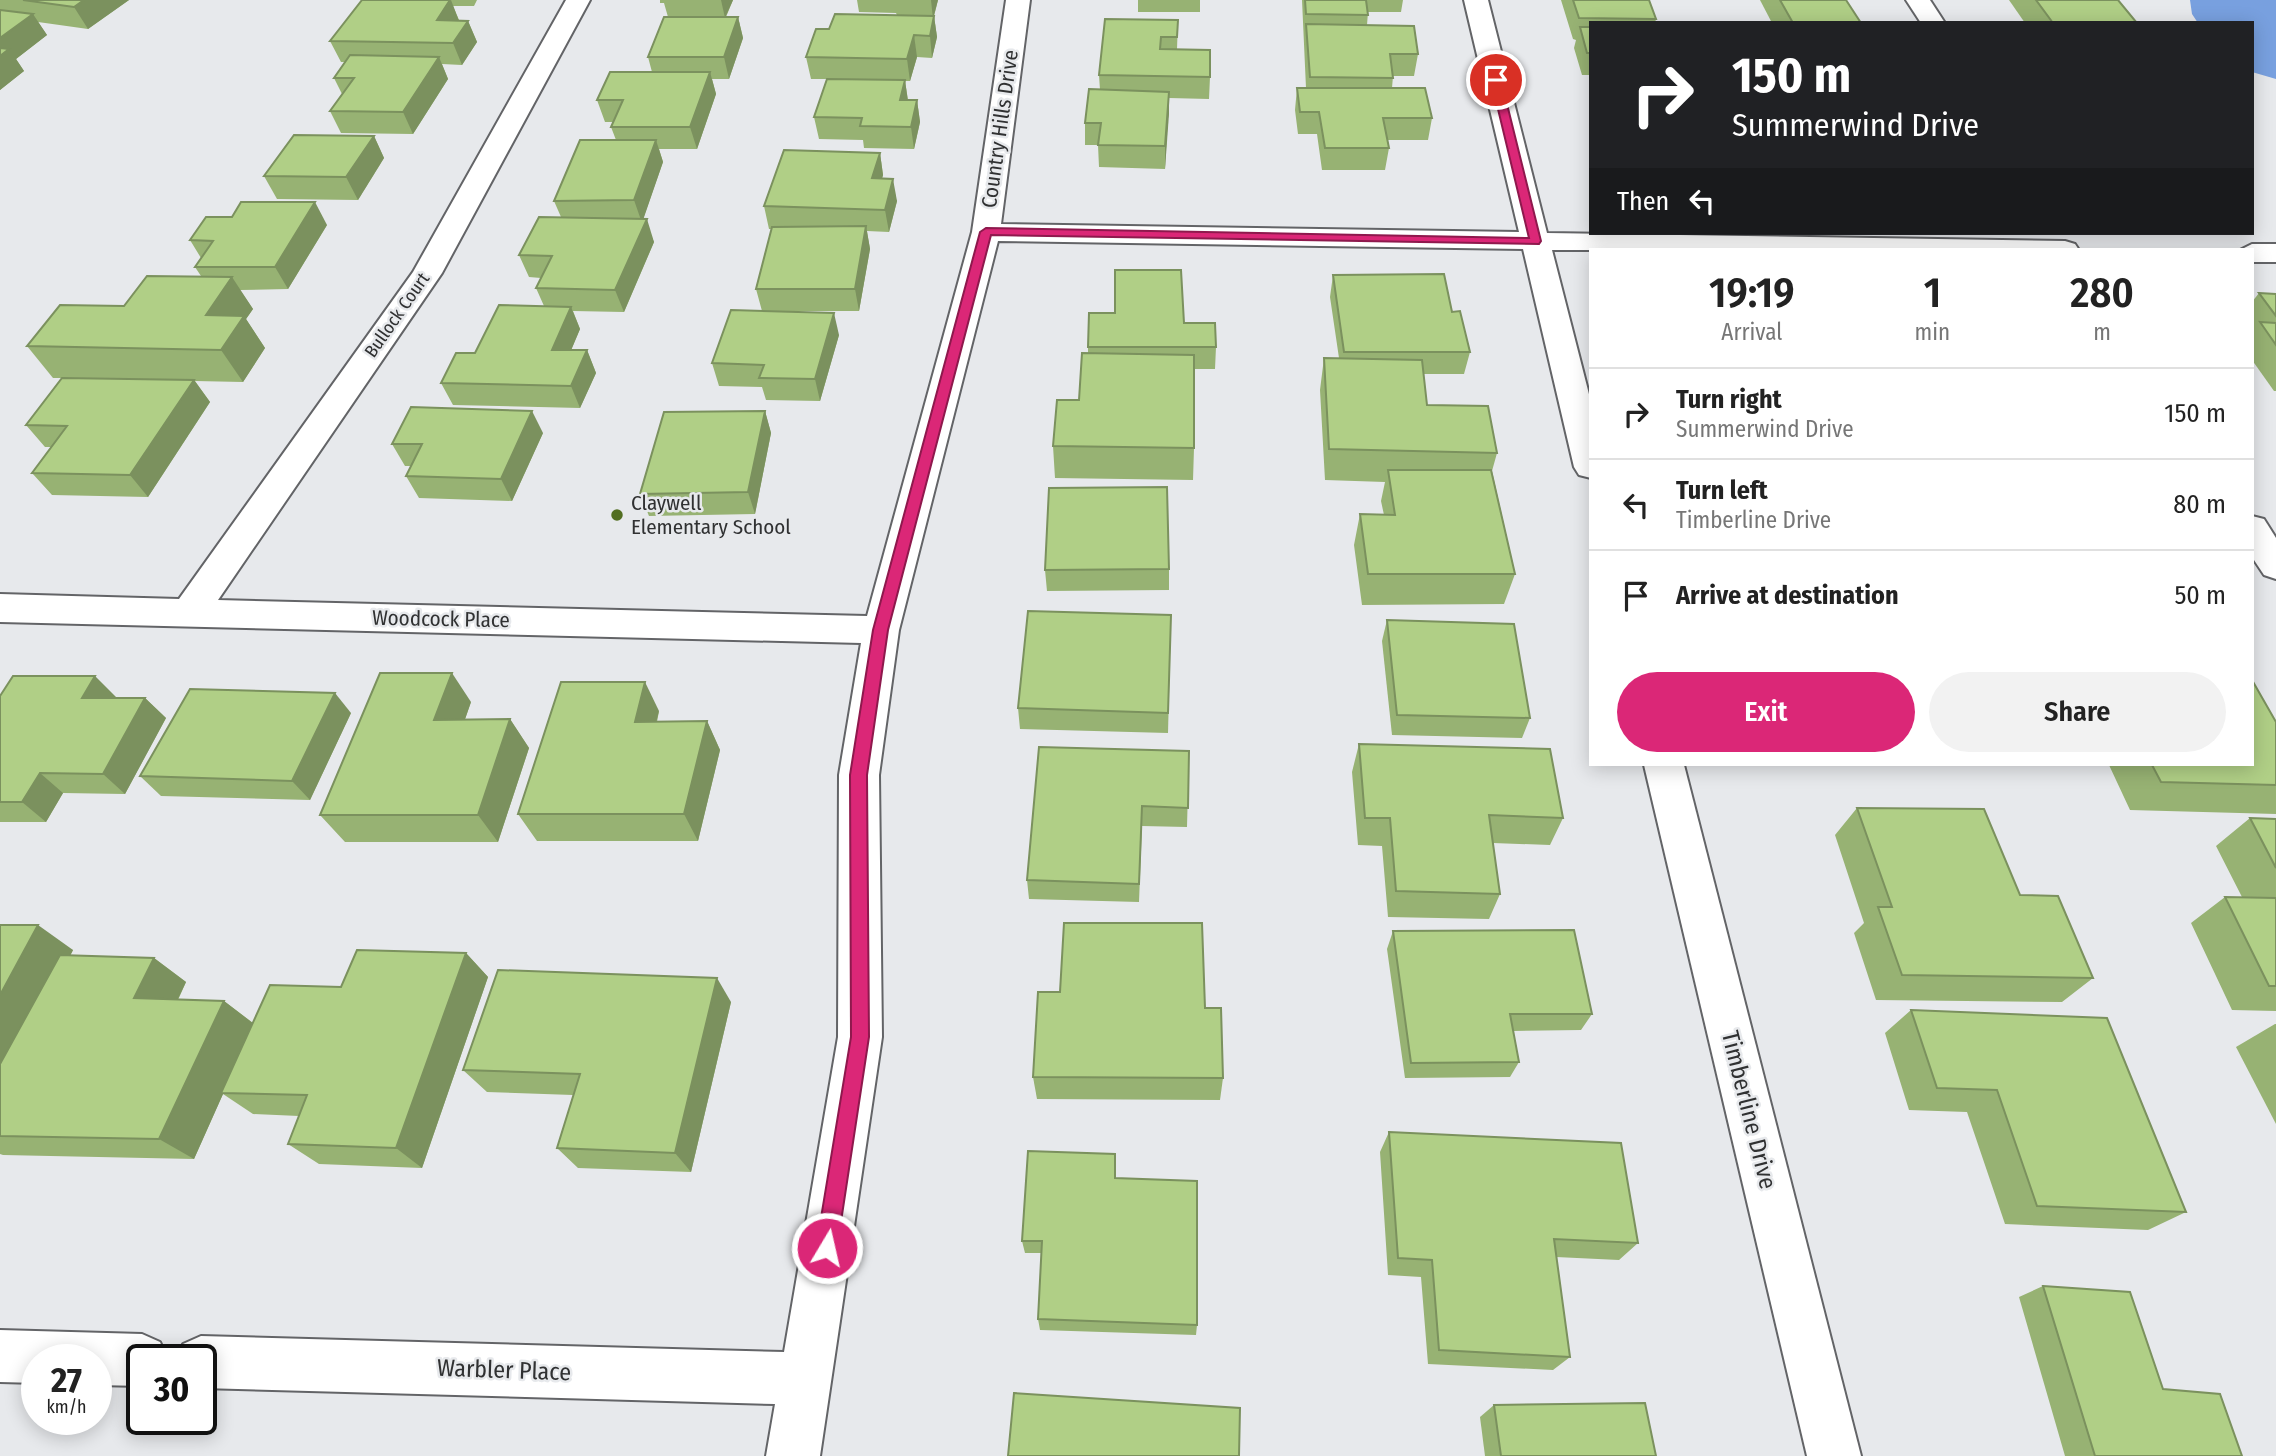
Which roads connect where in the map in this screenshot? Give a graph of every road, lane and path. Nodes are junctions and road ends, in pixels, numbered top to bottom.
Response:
1 (578, 0) edge
2 (1018, 0) edge
3 (1476, 0) edge
4 (1918, 0) edge
5 (1932, 21) edge
6 (986, 232) junction
7 (1535, 241) junction
8 (1947, 248) edge
9 (2254, 253) edge
10 (2276, 253) edge
11 (1589, 459) edge
12 (2254, 531) edge
13 (2276, 566) edge
14 (0, 608) edge
15 (189, 612) junction
16 (881, 630) junction
17 (1664, 766) edge
18 (0, 1356) edge
19 (126, 1360) edge
20 (217, 1362) edge
21 (806, 1379) junction
22 (793, 1456) edge
23 (1835, 1456) edge

1 - 15 street, Bullock Court
2 - 6 street, Country Hills Drive
3 - 7 street
4 - 5 street
6 - 7 street
6 - 16 street, Country Hills Drive
7 - 8 street
7 - 11 street
9 - 10 street
12 - 13 street
14 - 15 street, Woodcock Place
15 - 16 street, Woodcock Place
16 - 21 street, Country Hills Drive
17 - 23 street, Timberline Drive
18 - 19 street
20 - 21 street, Warbler Place
21 - 22 street, Country Hills Drive

